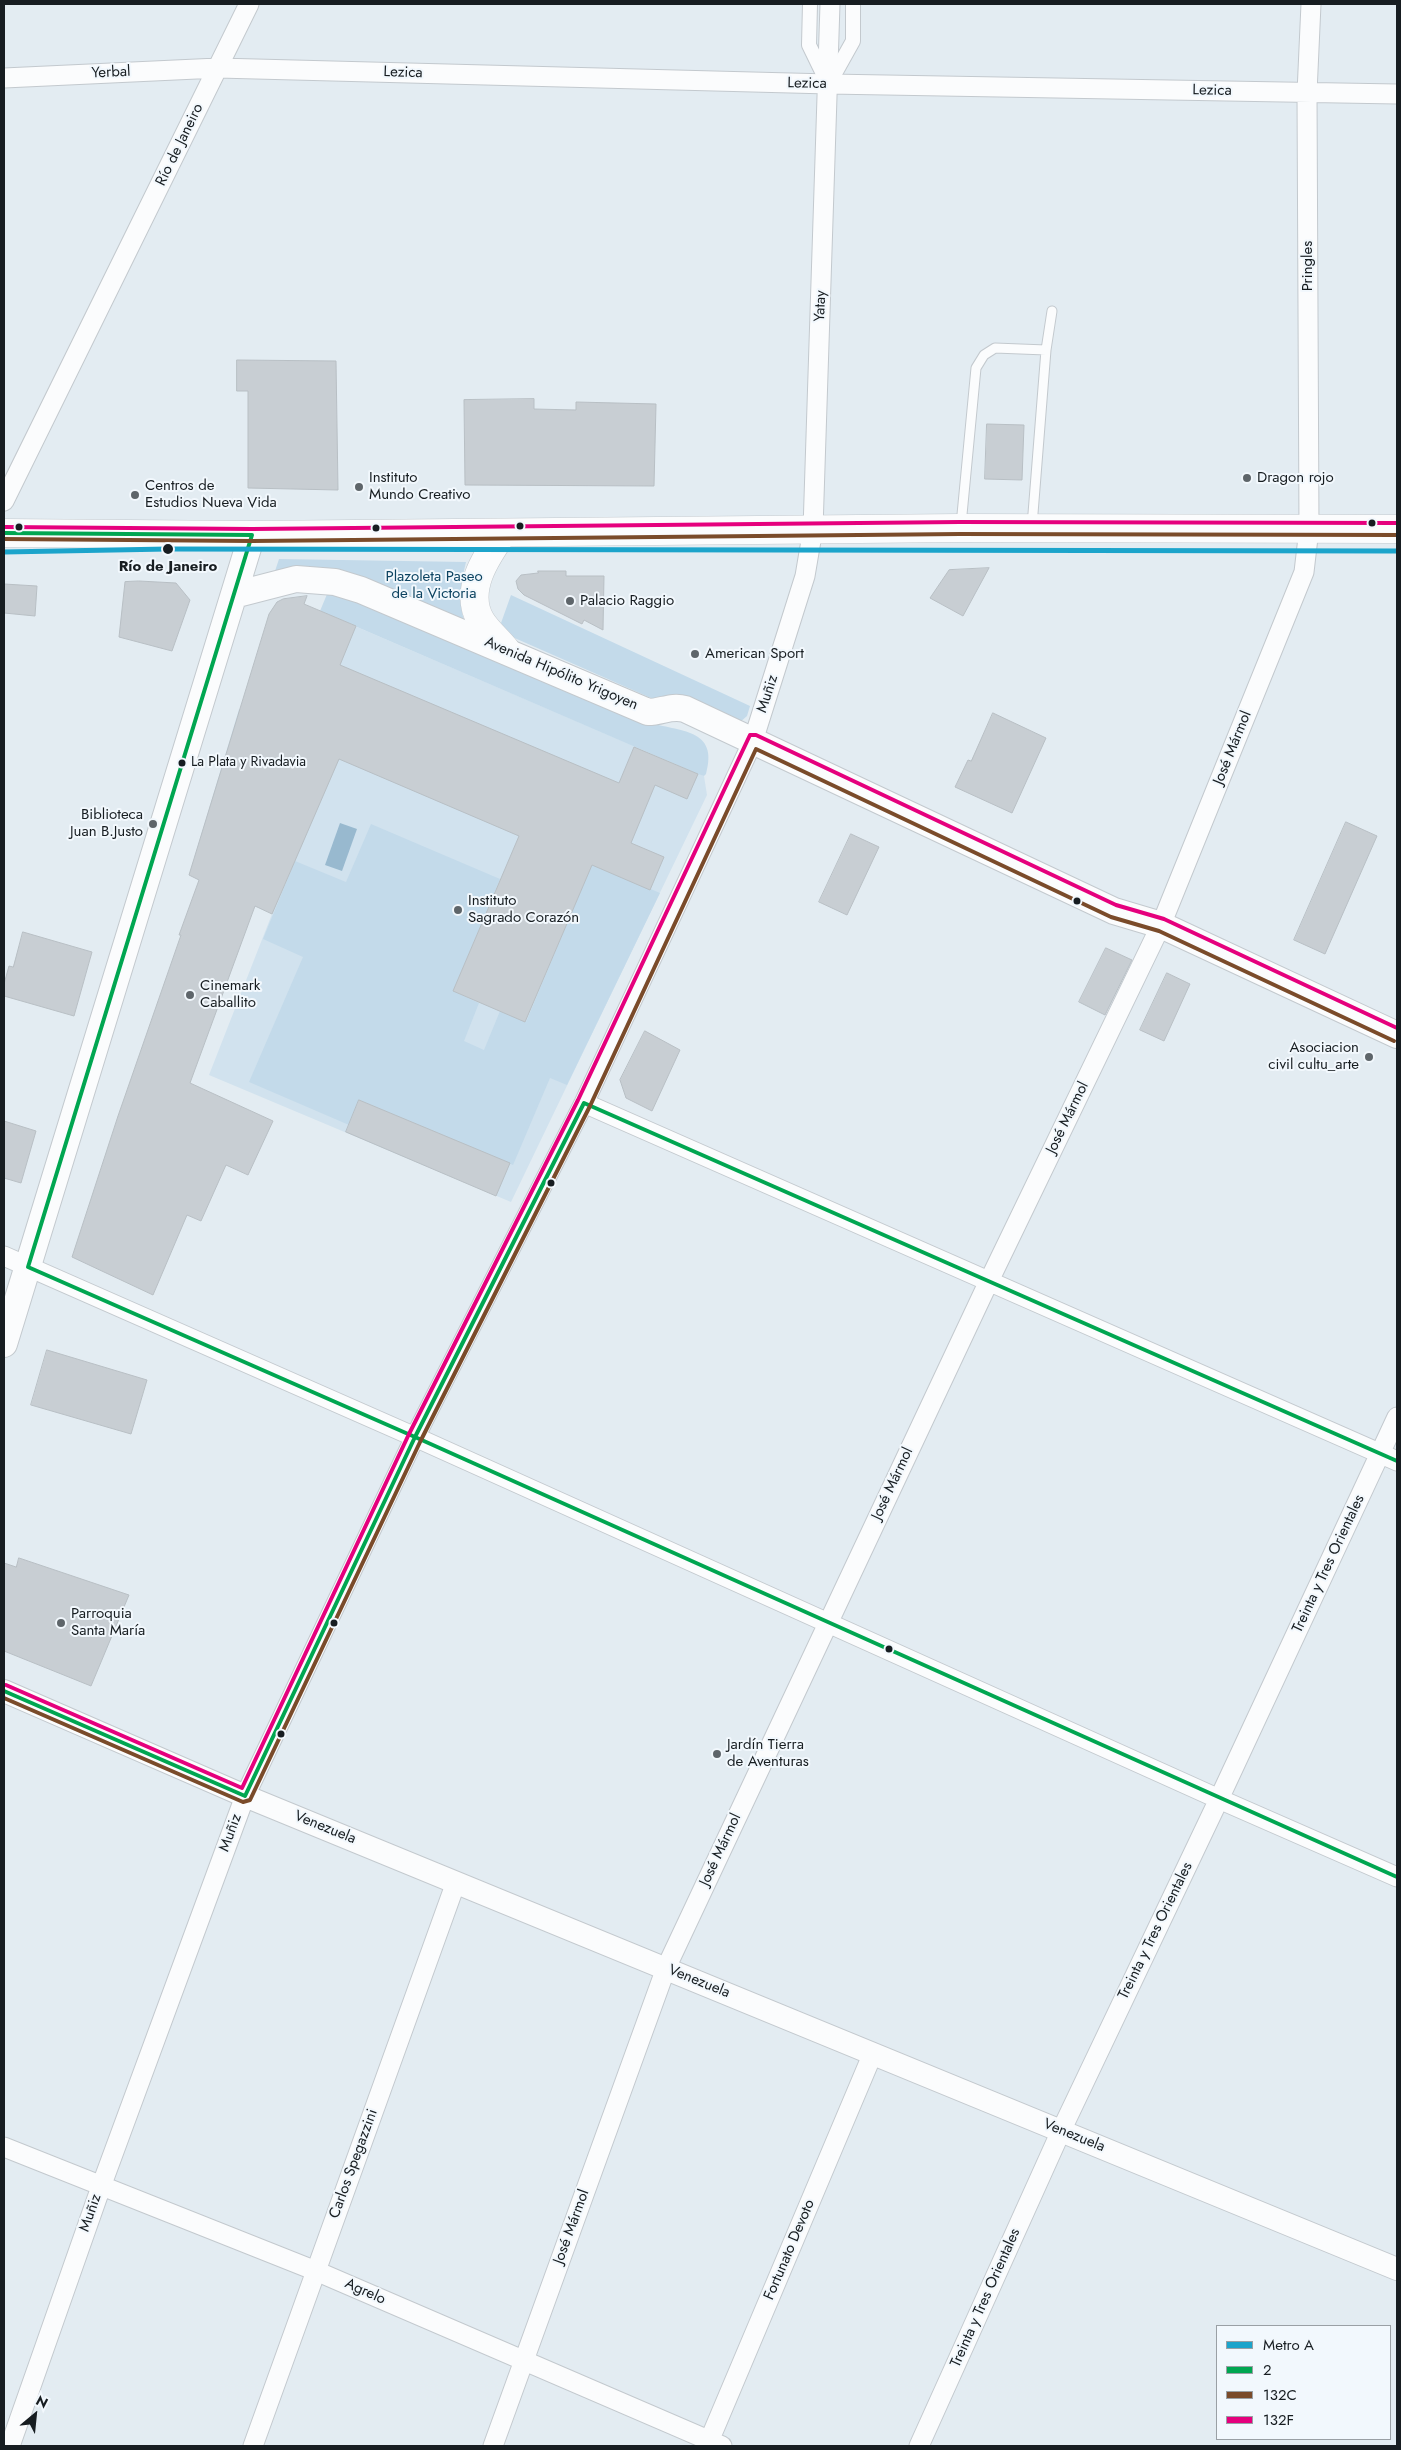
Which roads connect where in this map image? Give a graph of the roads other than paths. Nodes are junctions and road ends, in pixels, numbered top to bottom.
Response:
1 (249, 4) edge
2 (810, 4) edge
3 (830, 4) edge
4 (853, 4) edge
5 (1311, 4) edge
6 (218, 68) junction
7 (4, 78) edge
8 (828, 84) junction
9 (1307, 93) junction
10 (1397, 94) edge
11 (1052, 311) dead end
12 (1046, 350) junction
13 (4, 501) edge
14 (813, 528) junction
15 (960, 528) junction
16 (1031, 529) junction
17 (1310, 529) junction
18 (1397, 529) edge
19 (4, 533) edge
20 (503, 533) junction
21 (252, 535) junction
22 (234, 595) junction
23 (506, 650) junction
24 (753, 741) junction
25 (1161, 925) junction
26 (1397, 1035) edge
27 (584, 1103) junction
28 (4, 1256) edge
29 (28, 1267) junction
30 (989, 1281) junction
31 (4, 1344) edge
32 (1397, 1417) edge
33 (415, 1437) junction
34 (1389, 1457) edge
35 (828, 1622) junction
36 (4, 1691) edge
37 (245, 1796) junction
38 (1219, 1800) junction
39 (1397, 1877) edge
40 (456, 1882) junction
41 (666, 1968) junction
42 (874, 2053) junction
43 (1061, 2130) junction
44 (4, 2147) edge
45 (102, 2184) junction
46 (1397, 2269) edge
47 (316, 2271) junction
48 (523, 2362) junction
49 (713, 2444) edge
50 (10, 2446) edge
51 (253, 2446) edge
52 (493, 2446) edge
53 (919, 2446) edge

1 - 6 street, Río de Janeiro
2 - 8 street, Yatay
3 - 8 street, Yatay
4 - 8 street, Yatay
5 - 9 street, Pringles
6 - 7 street, Yerbal
6 - 8 street, Lezica
6 - 13 street, Río de Janeiro
8 - 9 street, Lezica
8 - 14 street, Yatay
9 - 10 street, Lezica
9 - 17 street, Pringles
11 - 12 lane
12 - 15 lane
12 - 16 lane
14 - 15 main road
14 - 20 main road
14 - 24 street, Muñiz
15 - 16 main road
16 - 17 main road
17 - 18 main road
17 - 25 street, José Mármol
19 - 21 main road
20 - 21 main road
20 - 23 main road
21 - 22 main road
22 - 23 main road, Avenida Hipólito Yrigoyen
22 - 29 main road
23 - 24 main road, Avenida Hipólito Yrigoyen
24 - 25 main road, Avenida Hipólito Yrigoyen
24 - 27 street, Muñiz
25 - 26 main road, Avenida Hipólito Yrigoyen
25 - 30 street, José Mármol
27 - 30 street
27 - 33 street, Muñiz
28 - 29 street
29 - 31 main road
29 - 33 street
30 - 34 street
30 - 35 street, José Mármol
32 - 34 street, Treinta y Tres Orientales
33 - 35 street
33 - 37 street, Muñiz
34 - 38 street, Treinta y Tres Orientales
35 - 38 street
35 - 41 street, José Mármol
36 - 37 street, Venezuela
37 - 40 street, Venezuela
37 - 45 street, Muñiz
38 - 39 street
38 - 43 street, Treinta y Tres Orientales
40 - 41 street, Venezuela
40 - 47 street, Carlos Spegazzini
41 - 42 street, Venezuela
41 - 48 street, José Mármol
42 - 43 street, Venezuela
42 - 49 street, Fortunato Devoto
43 - 46 street, Venezuela
43 - 53 street, Treinta y Tres Orientales
44 - 45 street, Agrelo
45 - 47 street, Agrelo
45 - 50 street, Muñiz
47 - 48 street, Agrelo
47 - 51 street, Carlos Spegazzini
48 - 49 street, Agrelo
48 - 52 street, José Mármol

